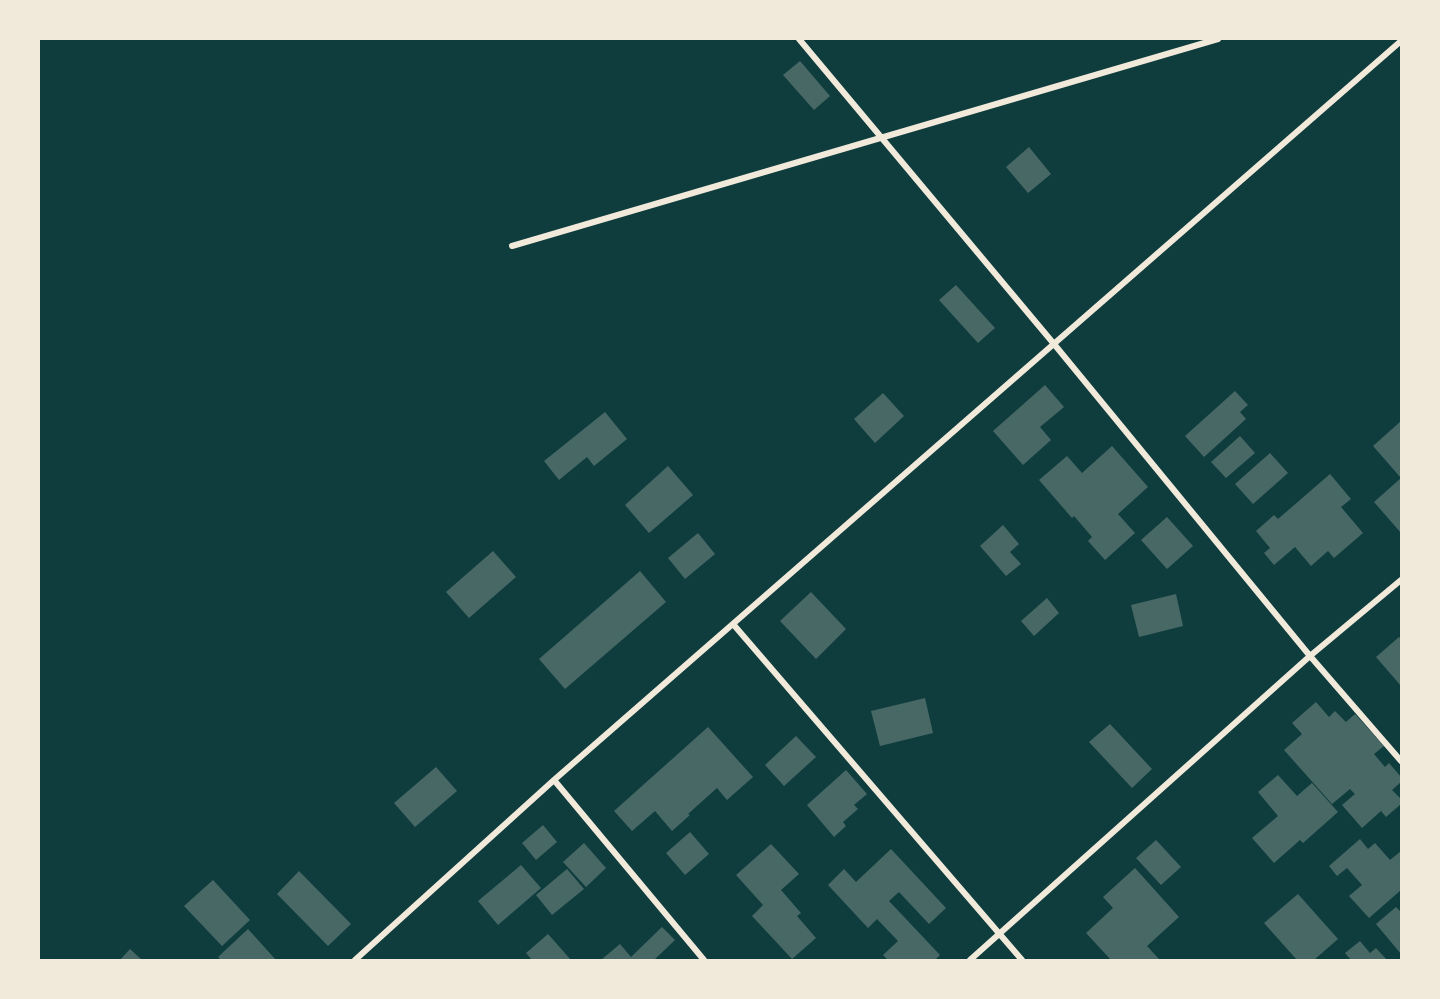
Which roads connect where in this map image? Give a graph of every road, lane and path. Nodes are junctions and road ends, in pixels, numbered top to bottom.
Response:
1 (799, 39) edge
2 (1218, 39) edge
3 (1401, 41) edge
4 (882, 138) junction
5 (512, 246) dead end
6 (1054, 344) junction
7 (1401, 580) edge
8 (733, 624) junction
9 (1310, 656) junction
10 (1401, 761) edge
11 (554, 780) junction
12 (999, 934) junction
13 (355, 960) edge
14 (704, 960) edge
15 (970, 960) edge
16 (1022, 960) edge

1 - 4 street
2 - 4 street
3 - 6 street
4 - 5 street
4 - 6 street
6 - 8 street
6 - 9 street
7 - 9 street
8 - 11 street
8 - 12 street
9 - 10 street
9 - 12 street
11 - 13 street
11 - 14 street
12 - 15 street
12 - 16 street

